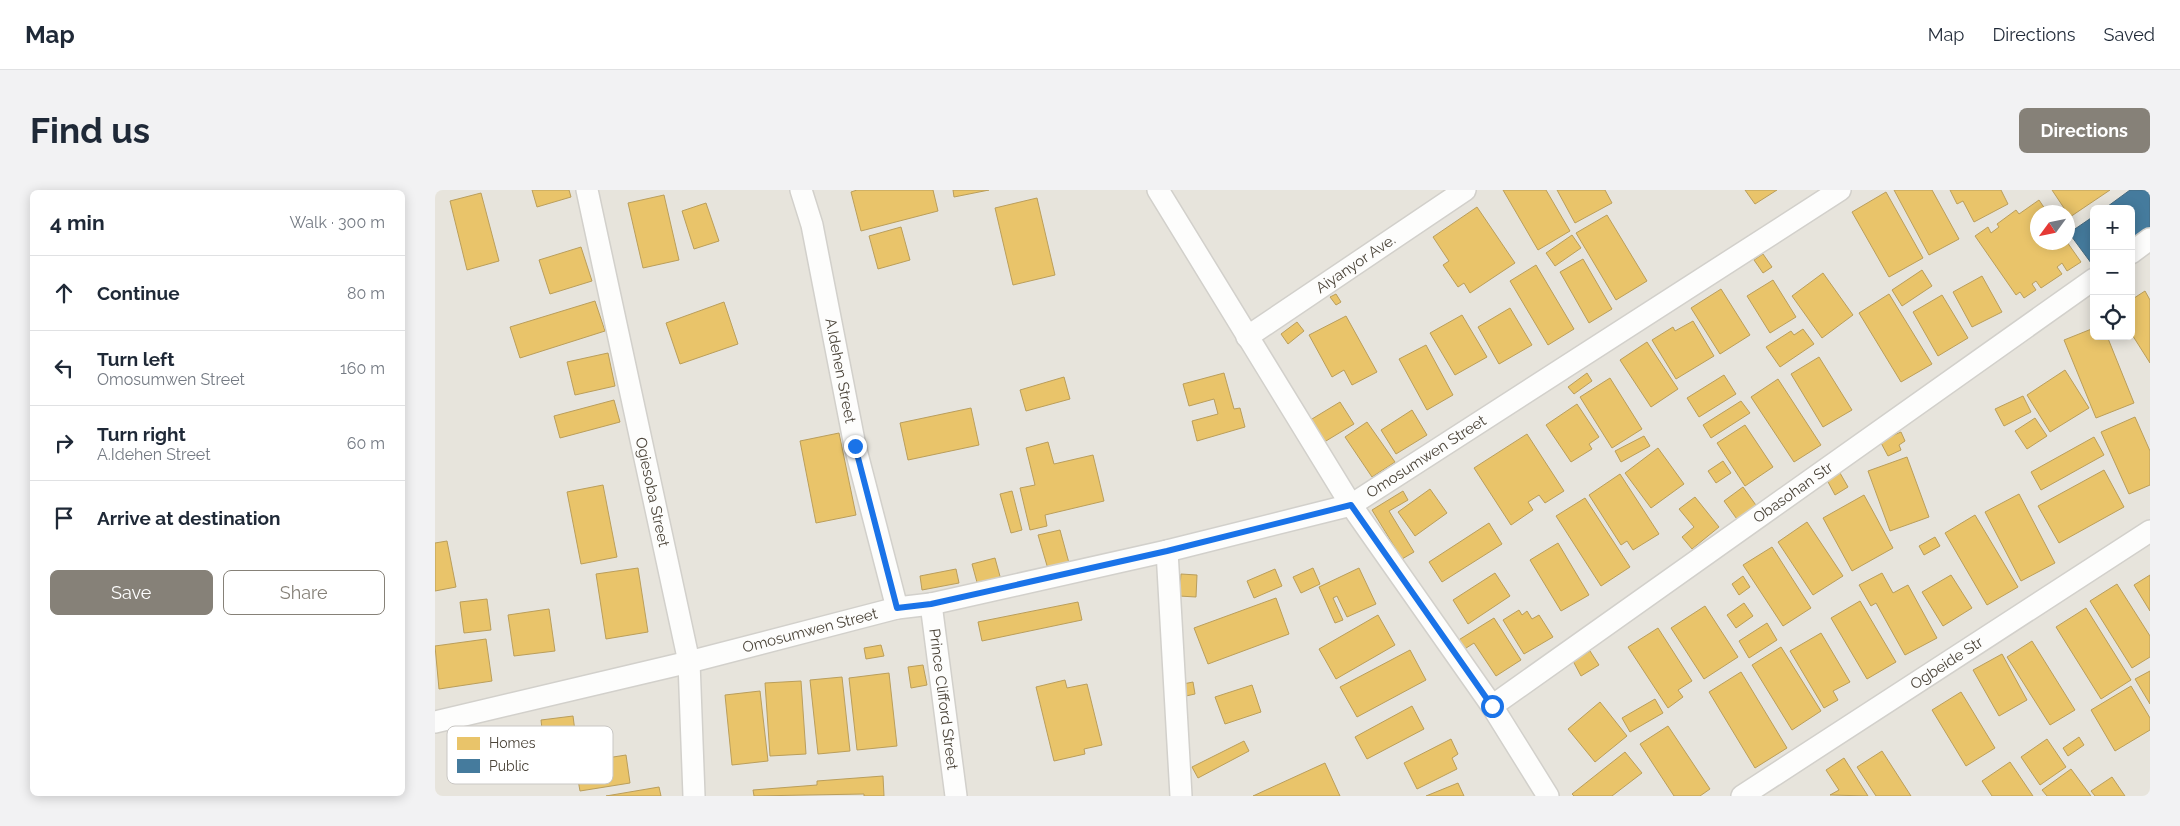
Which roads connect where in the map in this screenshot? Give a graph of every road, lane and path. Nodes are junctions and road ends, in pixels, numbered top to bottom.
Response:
1 (587, 190) edge
2 (801, 190) edge
3 (1158, 190) edge
4 (1465, 190) edge
5 (1840, 190) edge
6 (2150, 240) edge
7 (2135, 250) edge
8 (2090, 282) edge
9 (1247, 338) junction
10 (1351, 505) junction
11 (2150, 531) edge
12 (1167, 551) junction
13 (931, 604) junction
14 (897, 608) junction
15 (689, 662) junction
16 (1492, 706) junction
17 (435, 722) edge
18 (694, 796) edge
19 (956, 796) edge
20 (1181, 796) edge
21 (1548, 796) edge
22 (1742, 796) edge

1 - 15 street, Ogiesoba Street
2 - 14 street, A.Idehen Street
3 - 9 street
4 - 9 street, Aiyanyor Ave.
5 - 10 street, Omosumwen Street
6 - 7 street
8 - 16 street, Obasohan Str
9 - 10 street
10 - 12 street, Omosumwen Street
10 - 16 street
11 - 22 street, Ogbeide Str
12 - 13 street, Omosumwen Street
12 - 20 street
13 - 14 street, Omosumwen Street
13 - 19 street, Prince Clifford Street
14 - 15 street, Omosumwen Street
15 - 17 street, Omosumwen Street
15 - 18 street, Ogiesoba Street
16 - 21 street

